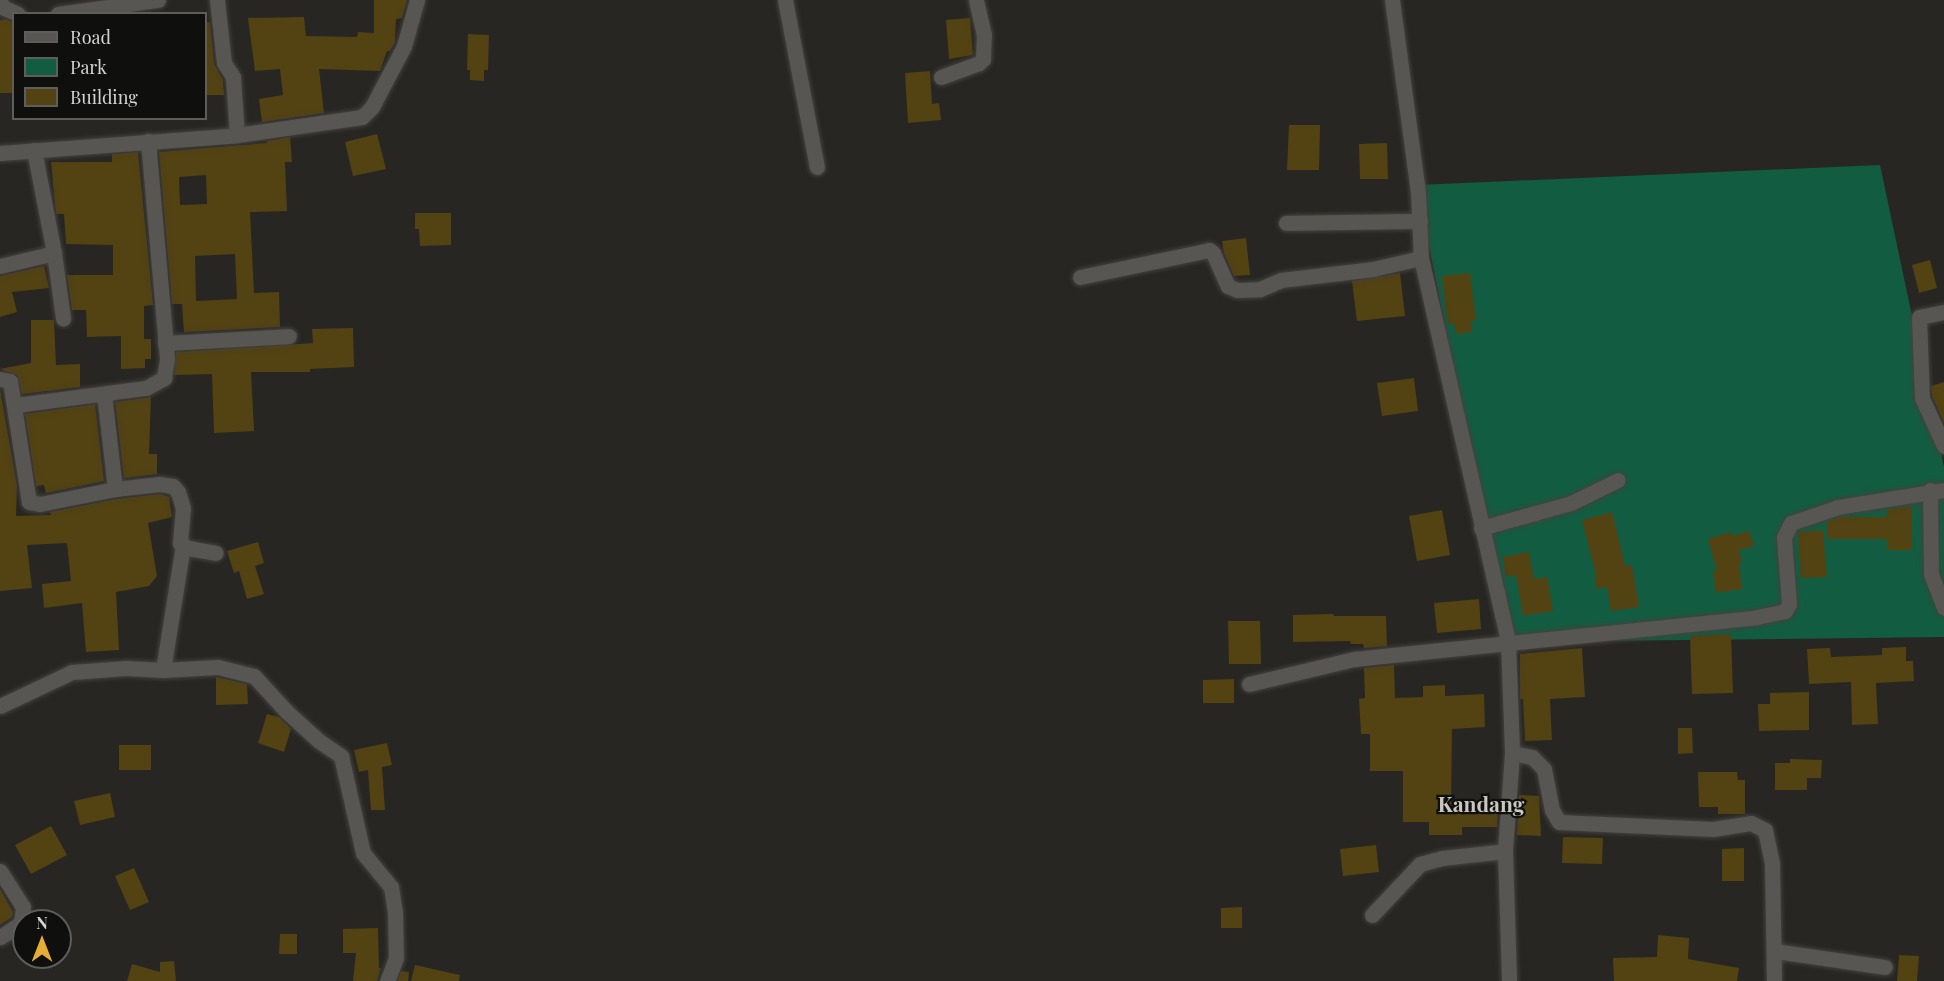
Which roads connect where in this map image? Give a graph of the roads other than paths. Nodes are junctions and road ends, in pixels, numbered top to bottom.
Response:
1 (158, 0) edge
2 (217, 0) edge
3 (417, 0) edge
4 (785, 0) edge
5 (976, 0) edge
6 (1392, 0) edge
7 (0, 2) edge
8 (13, 12) edge
9 (72, 12) edge
10 (941, 77) dead end
11 (237, 135) junction
12 (148, 141) junction
13 (34, 150) junction
14 (0, 153) edge
15 (817, 167) dead end
16 (1420, 221) junction
17 (1286, 223) dead end
18 (54, 253) junction
19 (1421, 258) junction
20 (0, 266) edge
21 (1080, 277) dead end
22 (1944, 312) edge
23 (63, 318) dead end
24 (289, 336) dead end
25 (165, 343) junction
26 (0, 379) edge
27 (104, 394) junction
28 (16, 405) junction
29 (1944, 446) edge
30 (1618, 480) dead end
31 (115, 489) junction
32 (1937, 490) edge
33 (1481, 528) junction
34 (183, 546) junction
35 (216, 553) dead end
36 (1944, 608) edge
37 (1508, 642) junction
38 (163, 670) junction
39 (1249, 684) dead end
40 (0, 706) edge
41 (1512, 753) junction
42 (1505, 851) junction
43 (2, 876) edge
44 (1372, 915) dead end
45 (0, 937) edge
46 (1775, 951) junction
47 (1885, 967) dead end
48 (387, 981) edge
49 (1509, 981) edge
50 (1774, 981) edge

1 - 9 street
2 - 11 street
3 - 11 street
4 - 15 street
5 - 10 street
6 - 16 street
7 - 8 street
11 - 12 street
12 - 13 street
12 - 25 street
13 - 14 street
13 - 18 street
16 - 17 street
16 - 19 street
18 - 20 street
18 - 23 street
19 - 21 street
19 - 33 street
22 - 29 street
24 - 25 street
25 - 27 street
26 - 28 street
27 - 28 street
27 - 31 street
28 - 31 street
30 - 33 street
31 - 34 street
32 - 36 street
32 - 37 street
33 - 37 street
34 - 35 street
34 - 38 street
37 - 39 street
37 - 41 street
38 - 40 street
38 - 48 street
41 - 42 street
41 - 46 street
42 - 44 street
42 - 49 street
43 - 45 street
46 - 47 street
46 - 50 street

